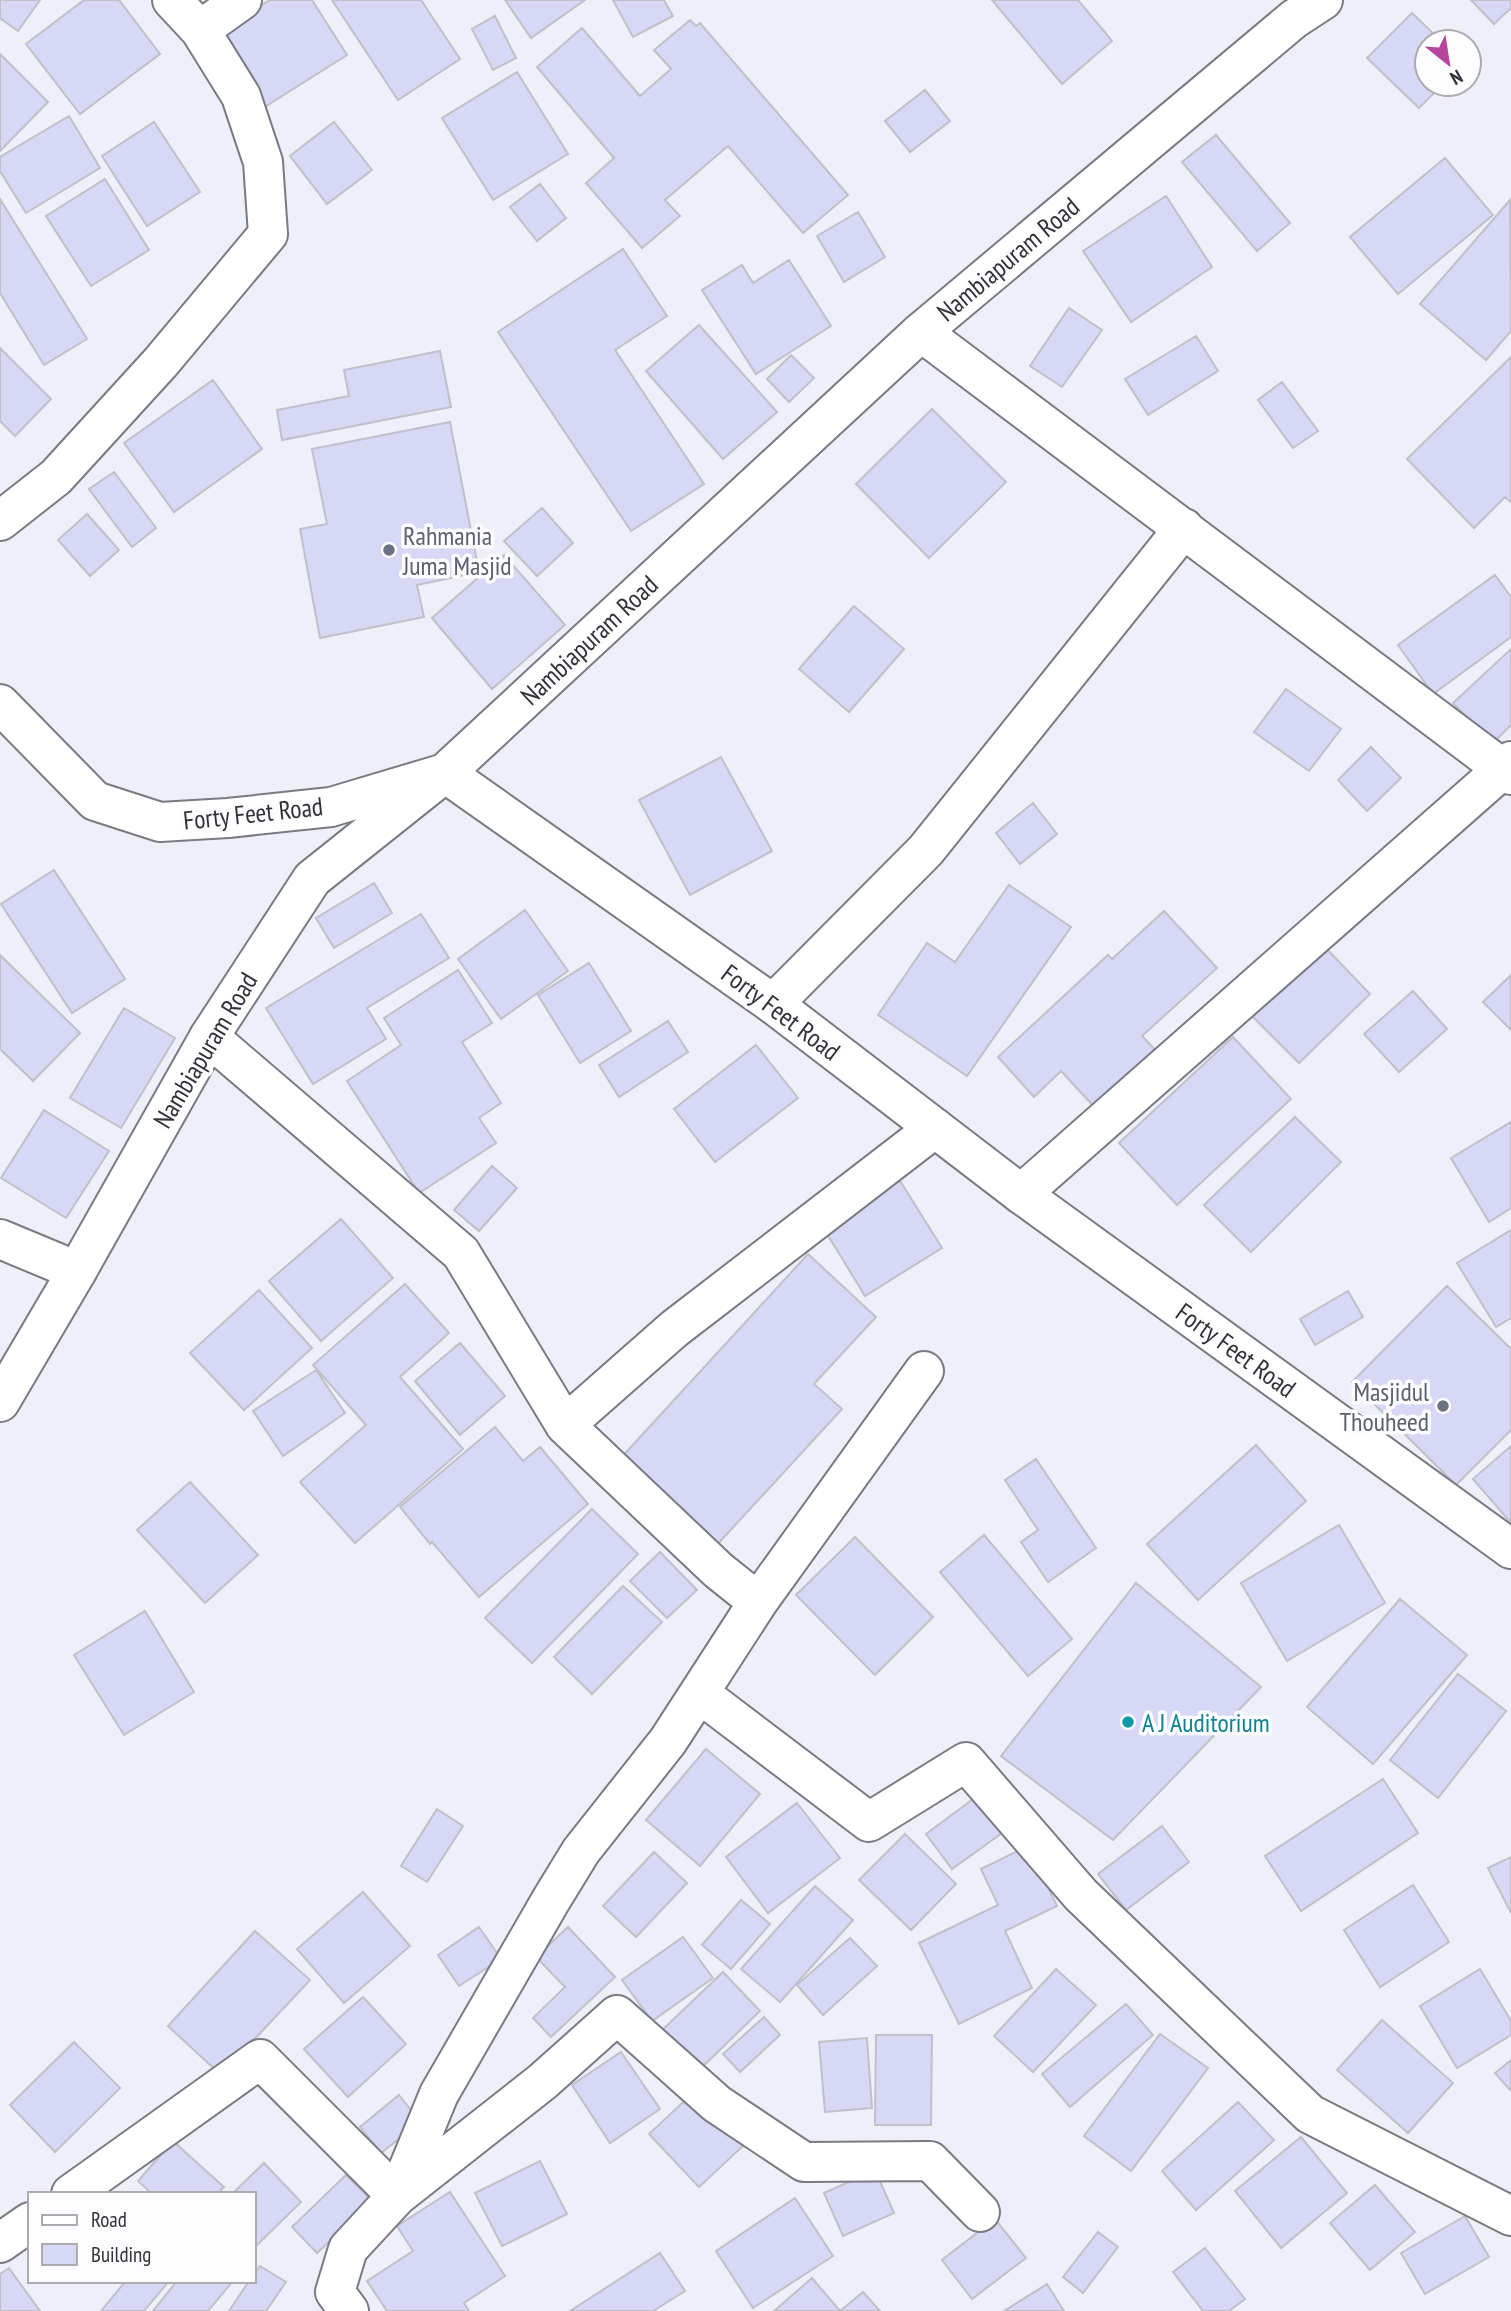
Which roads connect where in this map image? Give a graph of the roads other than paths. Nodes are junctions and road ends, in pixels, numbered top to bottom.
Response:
1 (172, 0) edge
2 (242, 0) edge
3 (1323, 0) edge
4 (200, 30) junction
5 (921, 332) junction
6 (0, 521) edge
7 (1184, 528) junction
8 (0, 704) edge
9 (1508, 768) edge
10 (445, 774) junction
11 (773, 1004) junction
12 (209, 1037) junction
13 (935, 1128) junction
14 (1021, 1194) junction
15 (0, 1239) edge
16 (77, 1271) junction
17 (924, 1370) dead end
18 (0, 1402) edge
19 (565, 1425) junction
20 (1511, 1549) edge
21 (758, 1602) junction
22 (699, 1693) junction
23 (74, 2192) edge
24 (397, 2196) junction
25 (980, 2213) dead end
26 (1511, 2216) edge
27 (28, 2223) edge
28 (0, 2243) edge
29 (336, 2305) edge

1 - 4 street
2 - 4 street
3 - 5 street, Nambiapuram Road
4 - 6 street
5 - 7 street
5 - 10 street, Nambiapuram Road
7 - 9 street
7 - 11 street
8 - 10 street, Forty Feet Road
9 - 14 street
10 - 11 street, Forty Feet Road
10 - 12 street, Nambiapuram Road
11 - 13 street, Forty Feet Road
12 - 16 street, Nambiapuram Road
12 - 19 street
13 - 14 street, Forty Feet Road
13 - 19 street
14 - 20 street, Forty Feet Road
15 - 16 street
16 - 18 street, Nambiapuram Road
17 - 21 street
19 - 21 street
21 - 22 street
22 - 24 street
22 - 26 street
23 - 24 street
24 - 25 street
24 - 29 street
27 - 28 street

